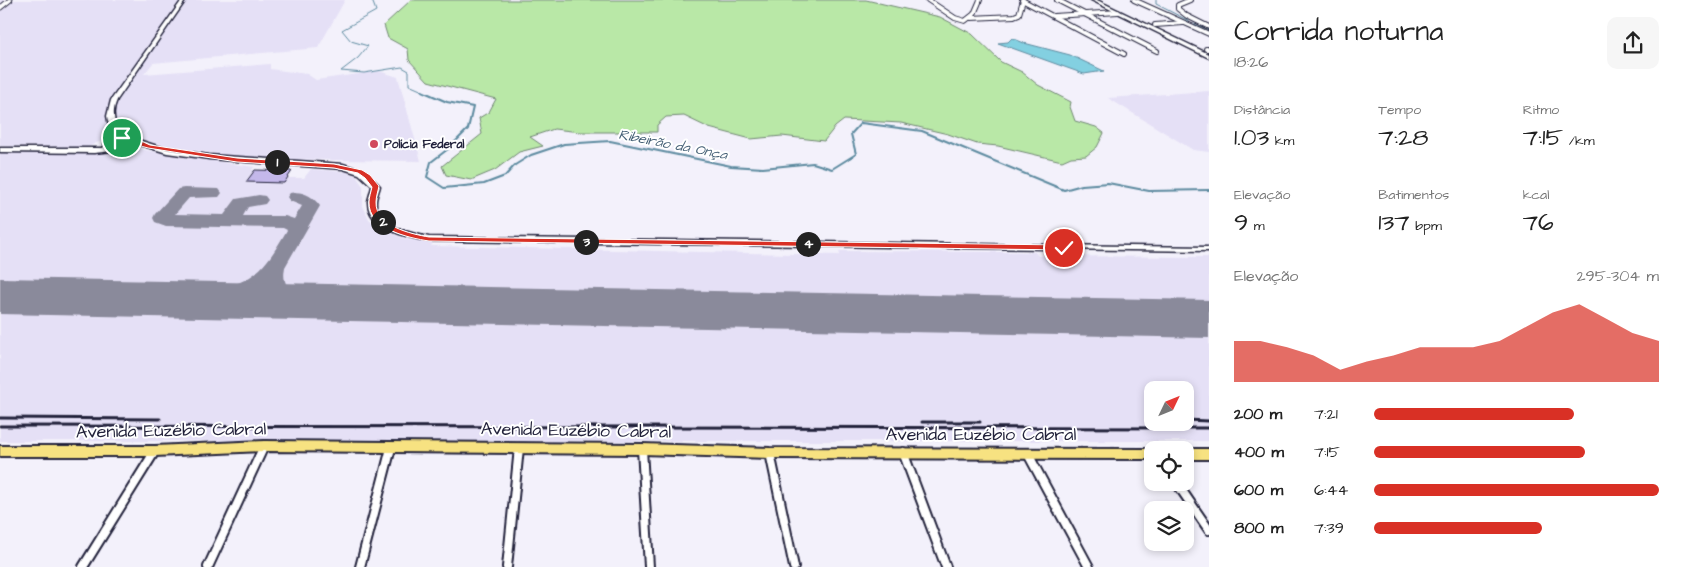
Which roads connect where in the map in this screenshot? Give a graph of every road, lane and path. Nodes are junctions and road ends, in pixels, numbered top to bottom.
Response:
1 (0, 0) edge
2 (8, 0) edge
3 (184, 0) edge
4 (928, 0) edge
5 (980, 0) edge
6 (1023, 0) edge
7 (1057, 0) edge
8 (1093, 0) edge
9 (1102, 0) edge
10 (1134, 0) edge
11 (1190, 0) edge
12 (935, 2) edge
13 (0, 8) edge
14 (1118, 12) junction
15 (1085, 14) junction
16 (1053, 16) junction
17 (971, 18) junction
18 (1198, 22) junction
19 (1185, 23) junction
20 (1155, 25) junction
21 (1209, 27) edge
22 (1209, 34) edge
23 (1208, 49) edge
24 (1157, 50) dead end
25 (1124, 54) dead end
26 (1209, 56) edge
27 (115, 128) junction
28 (130, 139) junction
29 (109, 143) junction
30 (148, 146) junction
31 (122, 148) junction
32 (0, 150) edge
33 (113, 150) junction
34 (81, 151) junction
35 (1209, 249) edge
36 (264, 446) junction
37 (391, 448) junction
38 (519, 448) junction
39 (642, 449) junction
40 (0, 451) edge
41 (155, 451) junction
42 (903, 452) junction
43 (770, 453) junction
44 (1028, 454) junction
45 (1144, 454) edge
46 (1194, 454) edge
47 (1209, 454) edge
48 (1182, 491) edge
49 (1209, 530) edge
50 (83, 567) edge
51 (208, 567) edge
52 (360, 567) edge
53 (507, 567) edge
54 (649, 567) edge
55 (794, 567) edge
56 (946, 567) edge
57 (1089, 567) edge

1 - 2 street
2 - 13 street
3 - 27 street
4 - 12 street
5 - 17 street
6 - 16 street
6 - 17 street
7 - 15 street
8 - 14 street
9 - 20 street
10 - 19 street
11 - 18 street
12 - 17 street
14 - 15 street
14 - 26 street
15 - 16 street
15 - 24 street
16 - 25 street
18 - 19 street
18 - 21 street
19 - 20 street
19 - 22 street
20 - 23 street
27 - 28 street
27 - 29 street
28 - 29 street
28 - 30 street
28 - 31 street
29 - 33 street
29 - 34 street
30 - 31 street
30 - 35 street
31 - 33 street
32 - 34 street
33 - 34 street
36 - 37 main road, Avenida Euzébio Cabral
36 - 41 main road, Avenida Euzébio Cabral
36 - 51 street
37 - 38 main road, Avenida Euzébio Cabral
37 - 52 street
38 - 39 main road, Avenida Euzébio Cabral
38 - 53 street
39 - 43 main road, Avenida Euzébio Cabral
39 - 54 street
40 - 41 main road, Avenida Euzébio Cabral
41 - 50 street
42 - 43 main road, Avenida Euzébio Cabral
42 - 44 main road, Avenida Euzébio Cabral
42 - 56 street
43 - 55 street
44 - 45 main road, Avenida Euzébio Cabral
44 - 57 street
46 - 47 main road
48 - 49 street

